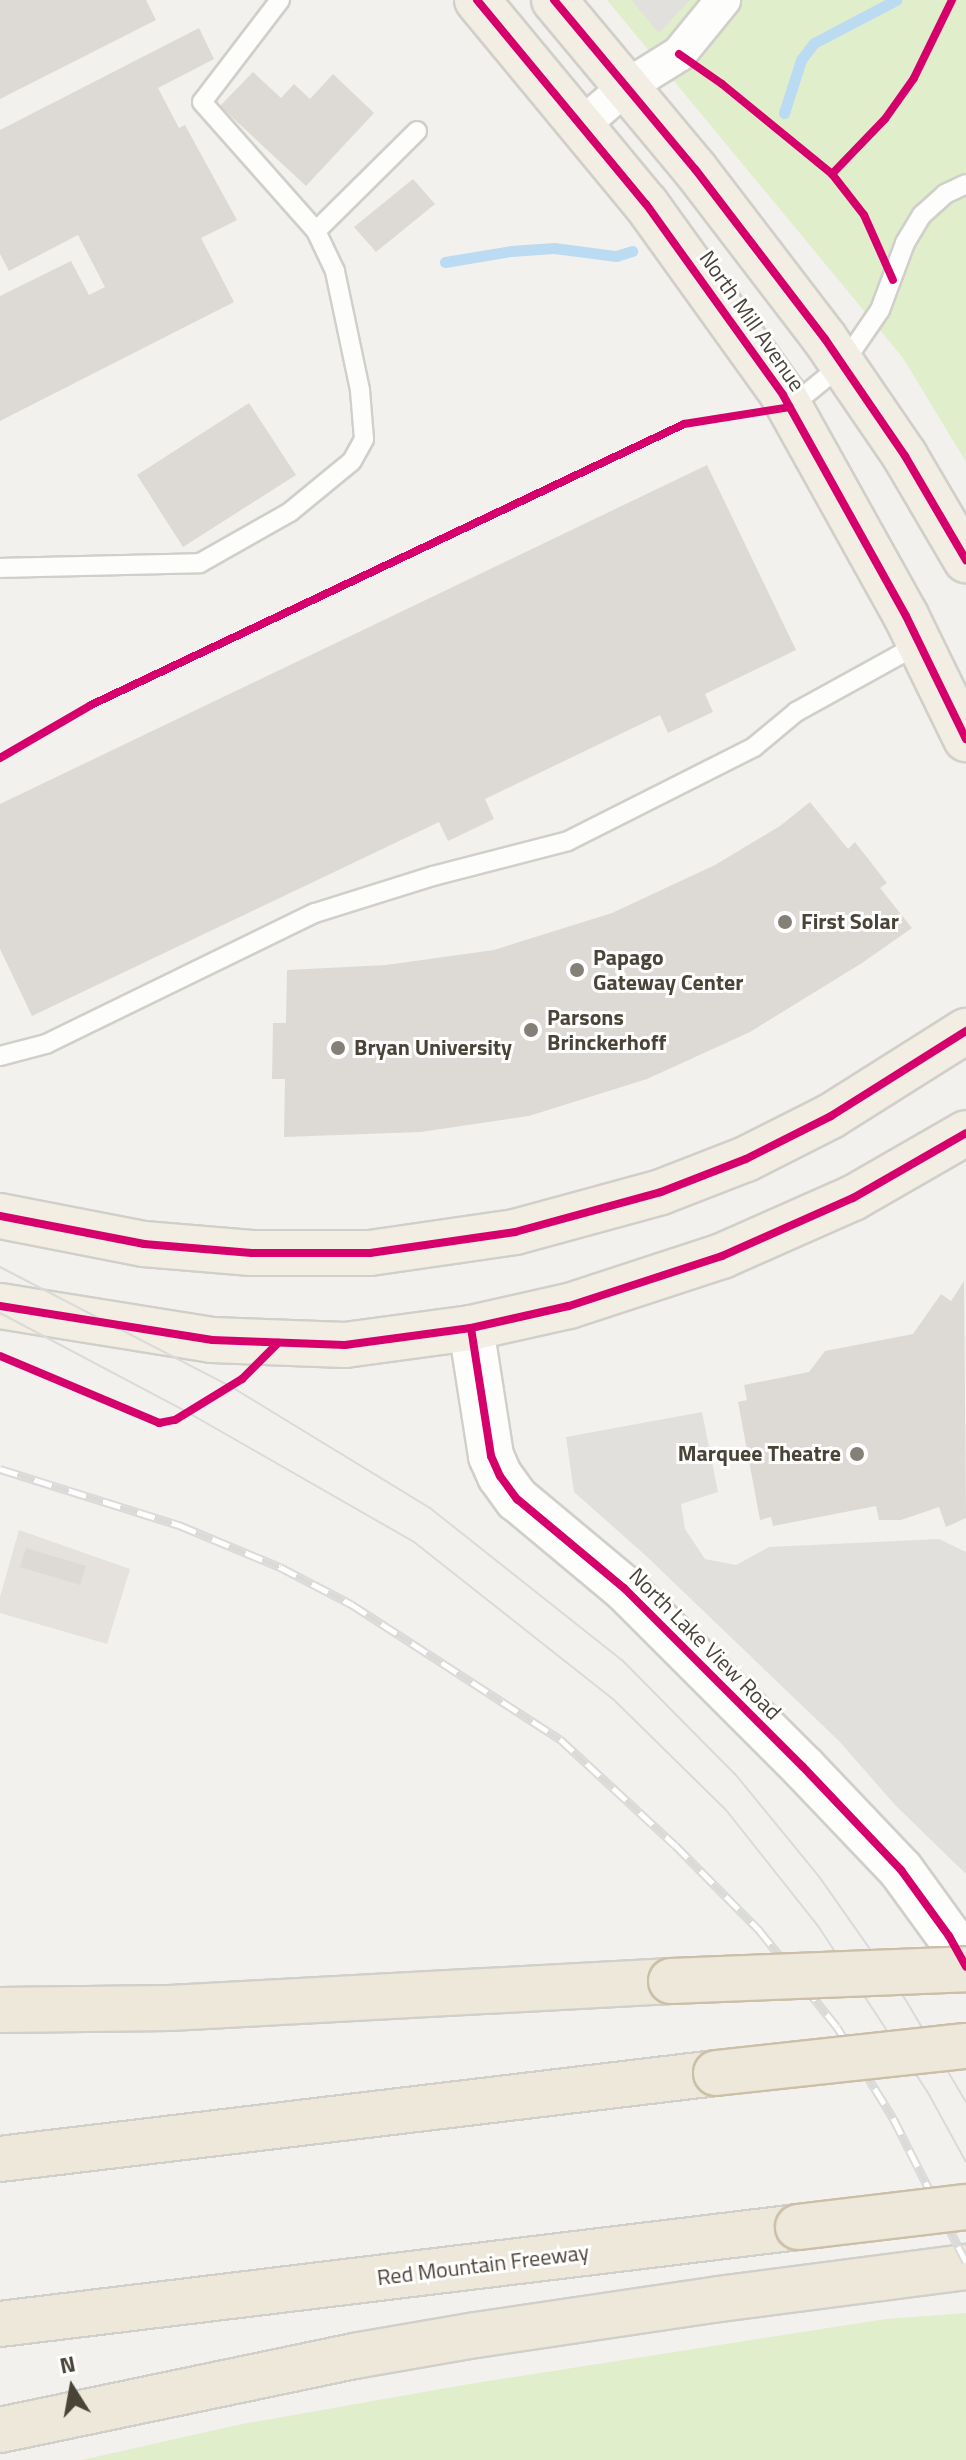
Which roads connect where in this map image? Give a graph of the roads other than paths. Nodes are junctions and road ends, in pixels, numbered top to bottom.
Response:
1 (280, 0) edge
2 (477, 0) edge
3 (554, 0) edge
4 (723, 0) edge
5 (626, 87) junction
6 (583, 124) junction
7 (417, 131) dead end
8 (966, 184) edge
9 (316, 231) junction
10 (843, 364) junction
11 (790, 407) junction
12 (966, 560) edge
13 (0, 568) edge
14 (919, 644) junction
15 (966, 739) edge
16 (966, 1031) edge
17 (0, 1056) edge
18 (966, 1133) edge
19 (0, 1216) edge
20 (0, 1306) edge
21 (471, 1328) junction
22 (966, 1968) edge
23 (170, 2008) junction
24 (0, 2010) edge
25 (0, 2025) edge
26 (966, 2046) edge
27 (0, 2159) edge
28 (966, 2207) edge
29 (966, 2267) edge
30 (0, 2324) edge
31 (0, 2430) edge

1 - 9 lane
2 - 6 main road, North Mill Avenue
3 - 5 main road, North Mill Avenue
4 - 5 street
5 - 6 street
5 - 10 main road, North Mill Avenue
6 - 11 main road, North Mill Avenue
7 - 9 lane
8 - 10 lane
9 - 13 lane
10 - 11 lane
10 - 12 main road, North Mill Avenue
11 - 14 main road, North Mill Avenue
14 - 15 main road, North Mill Avenue
14 - 17 lane
16 - 19 main road
18 - 21 main road
20 - 21 main road
21 - 22 street, North Lake View Road
22 - 23 highway, bridge
23 - 24 highway
23 - 25 highway
26 - 27 highway, bridge
28 - 30 highway, Red Mountain Freeway, bridge
29 - 31 highway

